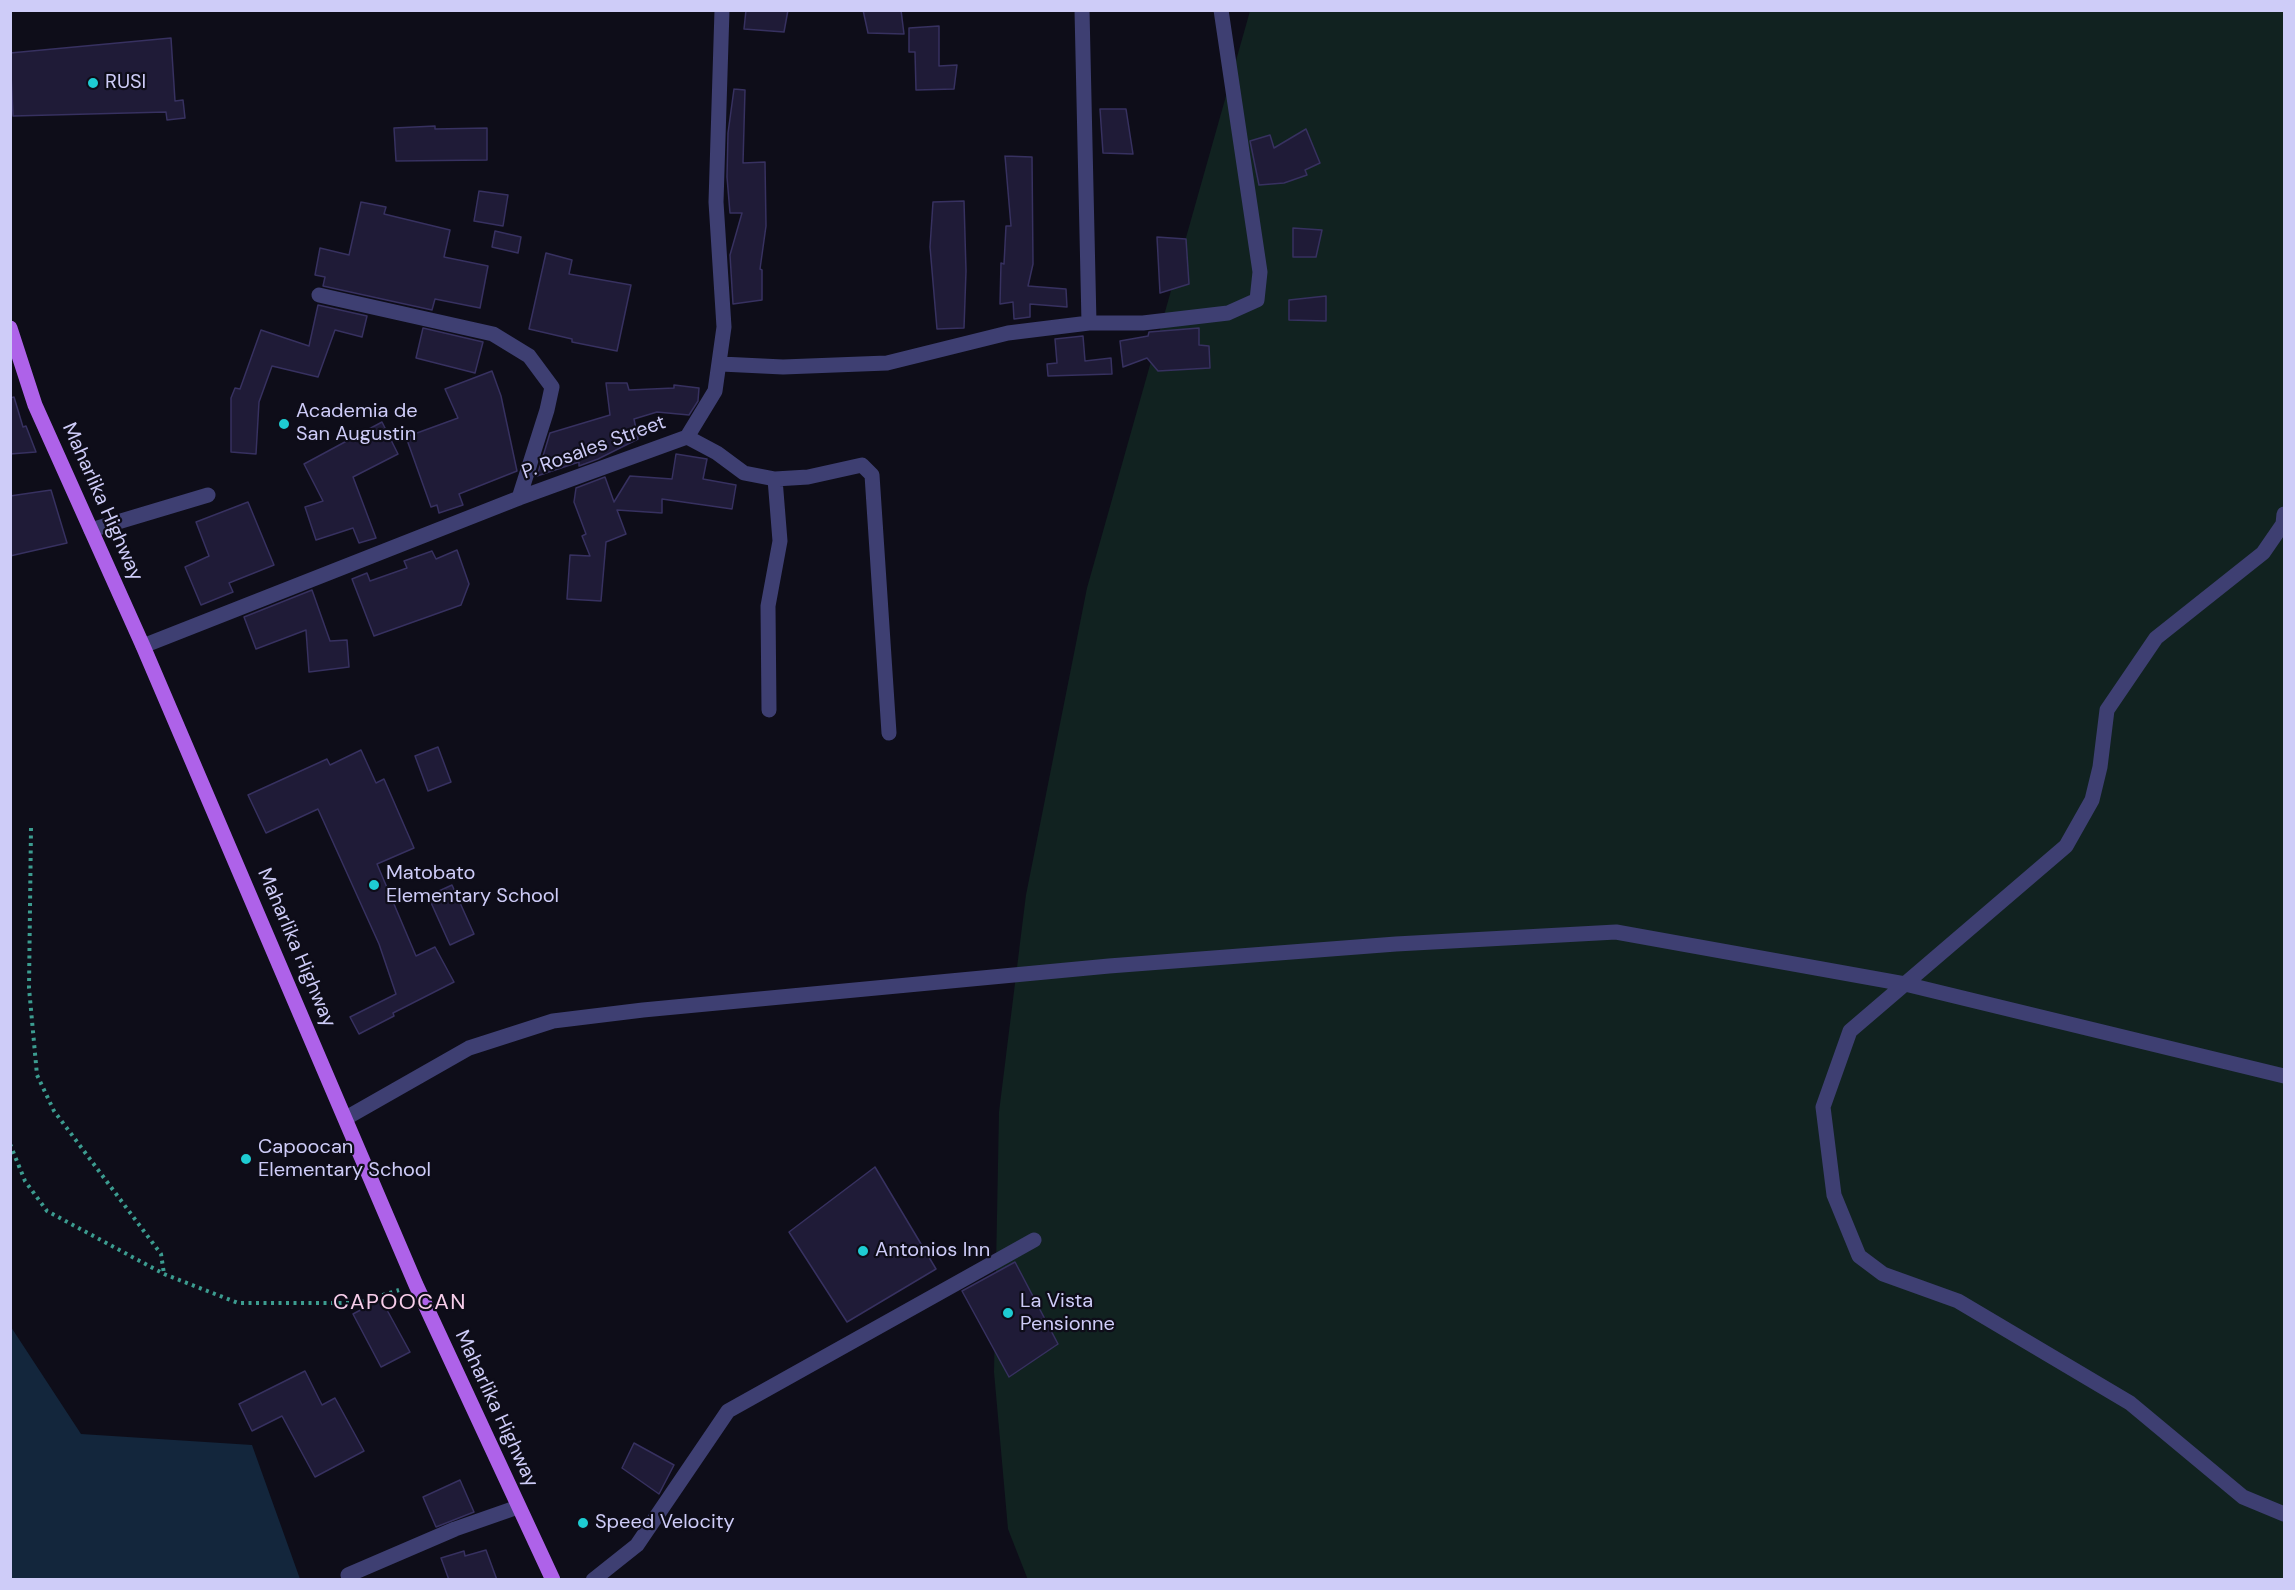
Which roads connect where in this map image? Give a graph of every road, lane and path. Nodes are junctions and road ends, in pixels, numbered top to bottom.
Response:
1 (722, 10) edge
2 (1082, 10) edge
3 (1221, 10) edge
4 (319, 295) dead end
5 (1089, 323) junction
6 (10, 328) edge
7 (721, 364) junction
8 (687, 437) junction
9 (775, 479) junction
10 (208, 495) dead end
11 (519, 498) junction
12 (2284, 514) edge
13 (91, 530) junction
14 (143, 646) junction
15 (769, 710) dead end
16 (889, 733) dead end
17 (31, 828) dead end
18 (1905, 984) junction
19 (2284, 1076) edge
20 (346, 1118) junction
21 (10, 1144) edge
22 (1034, 1240) dead end
23 (164, 1274) junction
24 (416, 1285) junction
25 (518, 1507) junction
26 (2284, 1514) edge
27 (348, 1575) dead end
28 (553, 1580) edge
29 (593, 1580) edge

1 - 7 street, P. Rosales Street
2 - 5 street
3 - 5 street
4 - 11 street
5 - 7 street
6 - 13 main road, Maharlika Highway
7 - 8 street, P. Rosales Street
8 - 9 street
8 - 11 street, P. Rosales Street
9 - 15 street
9 - 16 street
10 - 13 street
11 - 14 street, P. Rosales Street
12 - 18 street
13 - 14 main road, Maharlika Highway
14 - 20 main road, Maharlika Highway
17 - 23 path
18 - 19 street
18 - 20 street
18 - 26 street
20 - 24 main road, Maharlika Highway
21 - 23 path
22 - 29 street
23 - 24 path
24 - 25 main road, Maharlika Highway
25 - 27 street
25 - 28 main road, Maharlika Highway

